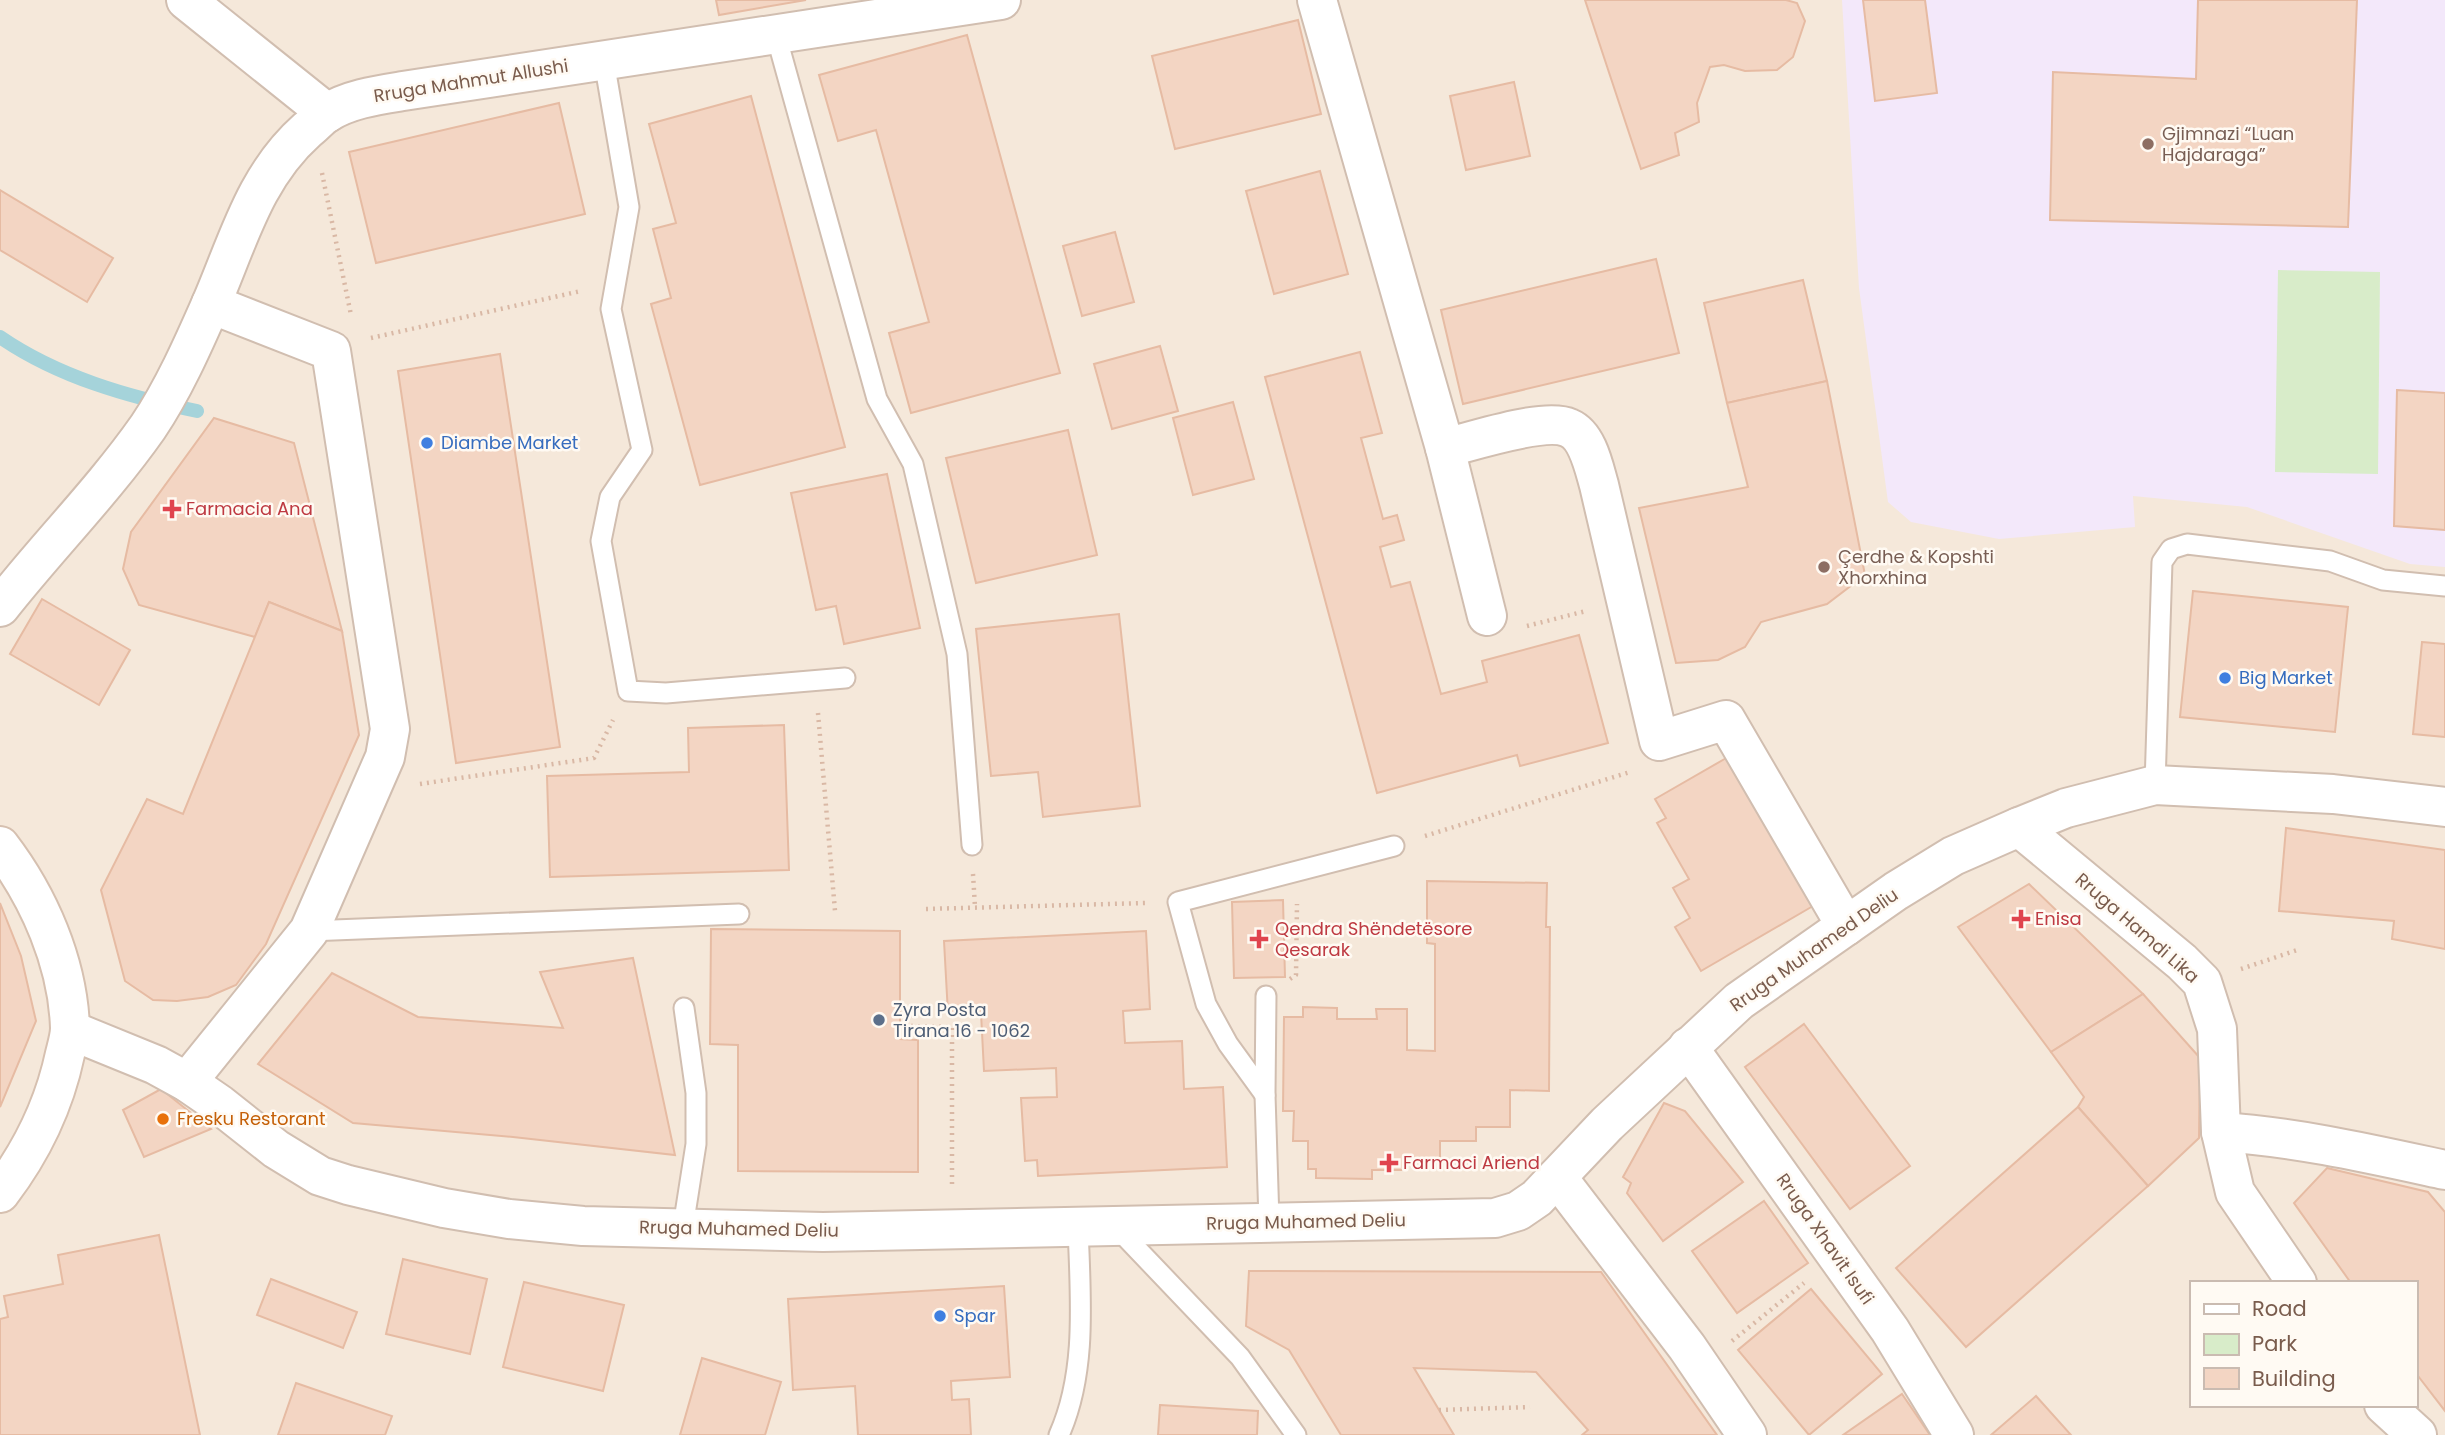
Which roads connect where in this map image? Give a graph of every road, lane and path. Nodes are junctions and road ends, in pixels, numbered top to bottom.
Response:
1 (186, 0) edge
2 (1001, 0) edge
3 (1317, 0) edge
4 (776, 34) junction
5 (604, 61) junction
6 (320, 119) junction
7 (342, 274) dead end
8 (578, 291) dead end
9 (211, 304) junction
10 (369, 339) dead end
11 (1445, 448) junction
12 (2445, 586) edge
13 (0, 607) edge
14 (1586, 610) dead end
15 (1504, 621) joint
16 (845, 678) dead end
17 (818, 707) dead end
18 (614, 720) dead end
19 (1659, 741) junction
20 (461, 778) dead end
21 (2155, 785) junction
22 (2445, 807) edge
23 (2019, 827) junction
24 (972, 845) dead end
25 (0, 846) edge
26 (1394, 846) joint
27 (1297, 871) junction
28 (1178, 902) junction
29 (926, 909) dead end
30 (835, 911) dead end
31 (739, 914) dead end
32 (1846, 926) junction
33 (309, 931) junction
34 (2300, 949) dead end
35 (2202, 982) junction
36 (1266, 996) joint
37 (684, 1008) dead end
38 (911, 1026) dead end
39 (70, 1030) junction
40 (1688, 1047) junction
41 (187, 1083) junction
42 (1265, 1095) junction
43 (2221, 1132) junction
44 (2445, 1170) edge
45 (1557, 1177) junction
46 (0, 1192) edge
47 (1269, 1222) junction
48 (1096, 1226) junction
49 (683, 1227) junction
50 (952, 1231) junction
51 (1837, 1256) junction
52 (2296, 1281) edge
53 (1730, 1342) dead end
54 (1530, 1407) dead end
55 (2386, 1407) edge
56 (1438, 1410) dead end
57 (1059, 1435) edge
58 (1296, 1435) edge
59 (1747, 1435) edge
60 (1954, 1435) edge
61 (2417, 1435) edge

1 - 6 street
2 - 4 street, Rruga Mahmut Allushi
3 - 11 street
4 - 5 street, Rruga Mahmut Allushi
4 - 24 lane
5 - 6 street, Rruga Mahmut Allushi
5 - 16 lane
6 - 7 path
6 - 9 street, Rruga Mahmut Allushi
8 - 10 path
9 - 13 street, Rruga Mahmut Allushi
9 - 33 street
11 - 15 street
11 - 19 street
12 - 21 lane
14 - 15 path
17 - 30 path
18 - 20 path
19 - 26 path
19 - 32 street
21 - 22 street, Rruga Muhamed Deliu
21 - 23 street, Rruga Muhamed Deliu
23 - 32 street, Rruga Muhamed Deliu
23 - 35 street, Rruga Hamdi Lika
25 - 39 street
26 - 27 lane
27 - 28 lane
27 - 36 path
28 - 29 path
28 - 42 lane
31 - 33 lane
32 - 40 street, Rruga Muhamed Deliu
33 - 41 street
34 - 35 path
35 - 43 street, Rruga Hamdi Lika
36 - 42 lane
37 - 49 lane
38 - 50 path
39 - 41 street, Rruga Muhamed Deliu
39 - 46 street
40 - 45 street, Rruga Muhamed Deliu
40 - 51 street, Rruga Xhavit Isufi
41 - 49 street, Rruga Muhamed Deliu
42 - 47 lane
43 - 44 street
43 - 52 street, Rruga Hamdi Lika
45 - 47 street, Rruga Muhamed Deliu
45 - 59 street
47 - 48 street, Rruga Muhamed Deliu
48 - 50 street, Rruga Muhamed Deliu
48 - 57 lane
48 - 58 lane
49 - 50 street, Rruga Muhamed Deliu
51 - 53 path
51 - 60 street, Rruga Xhavit Isufi
54 - 56 path
55 - 61 street

